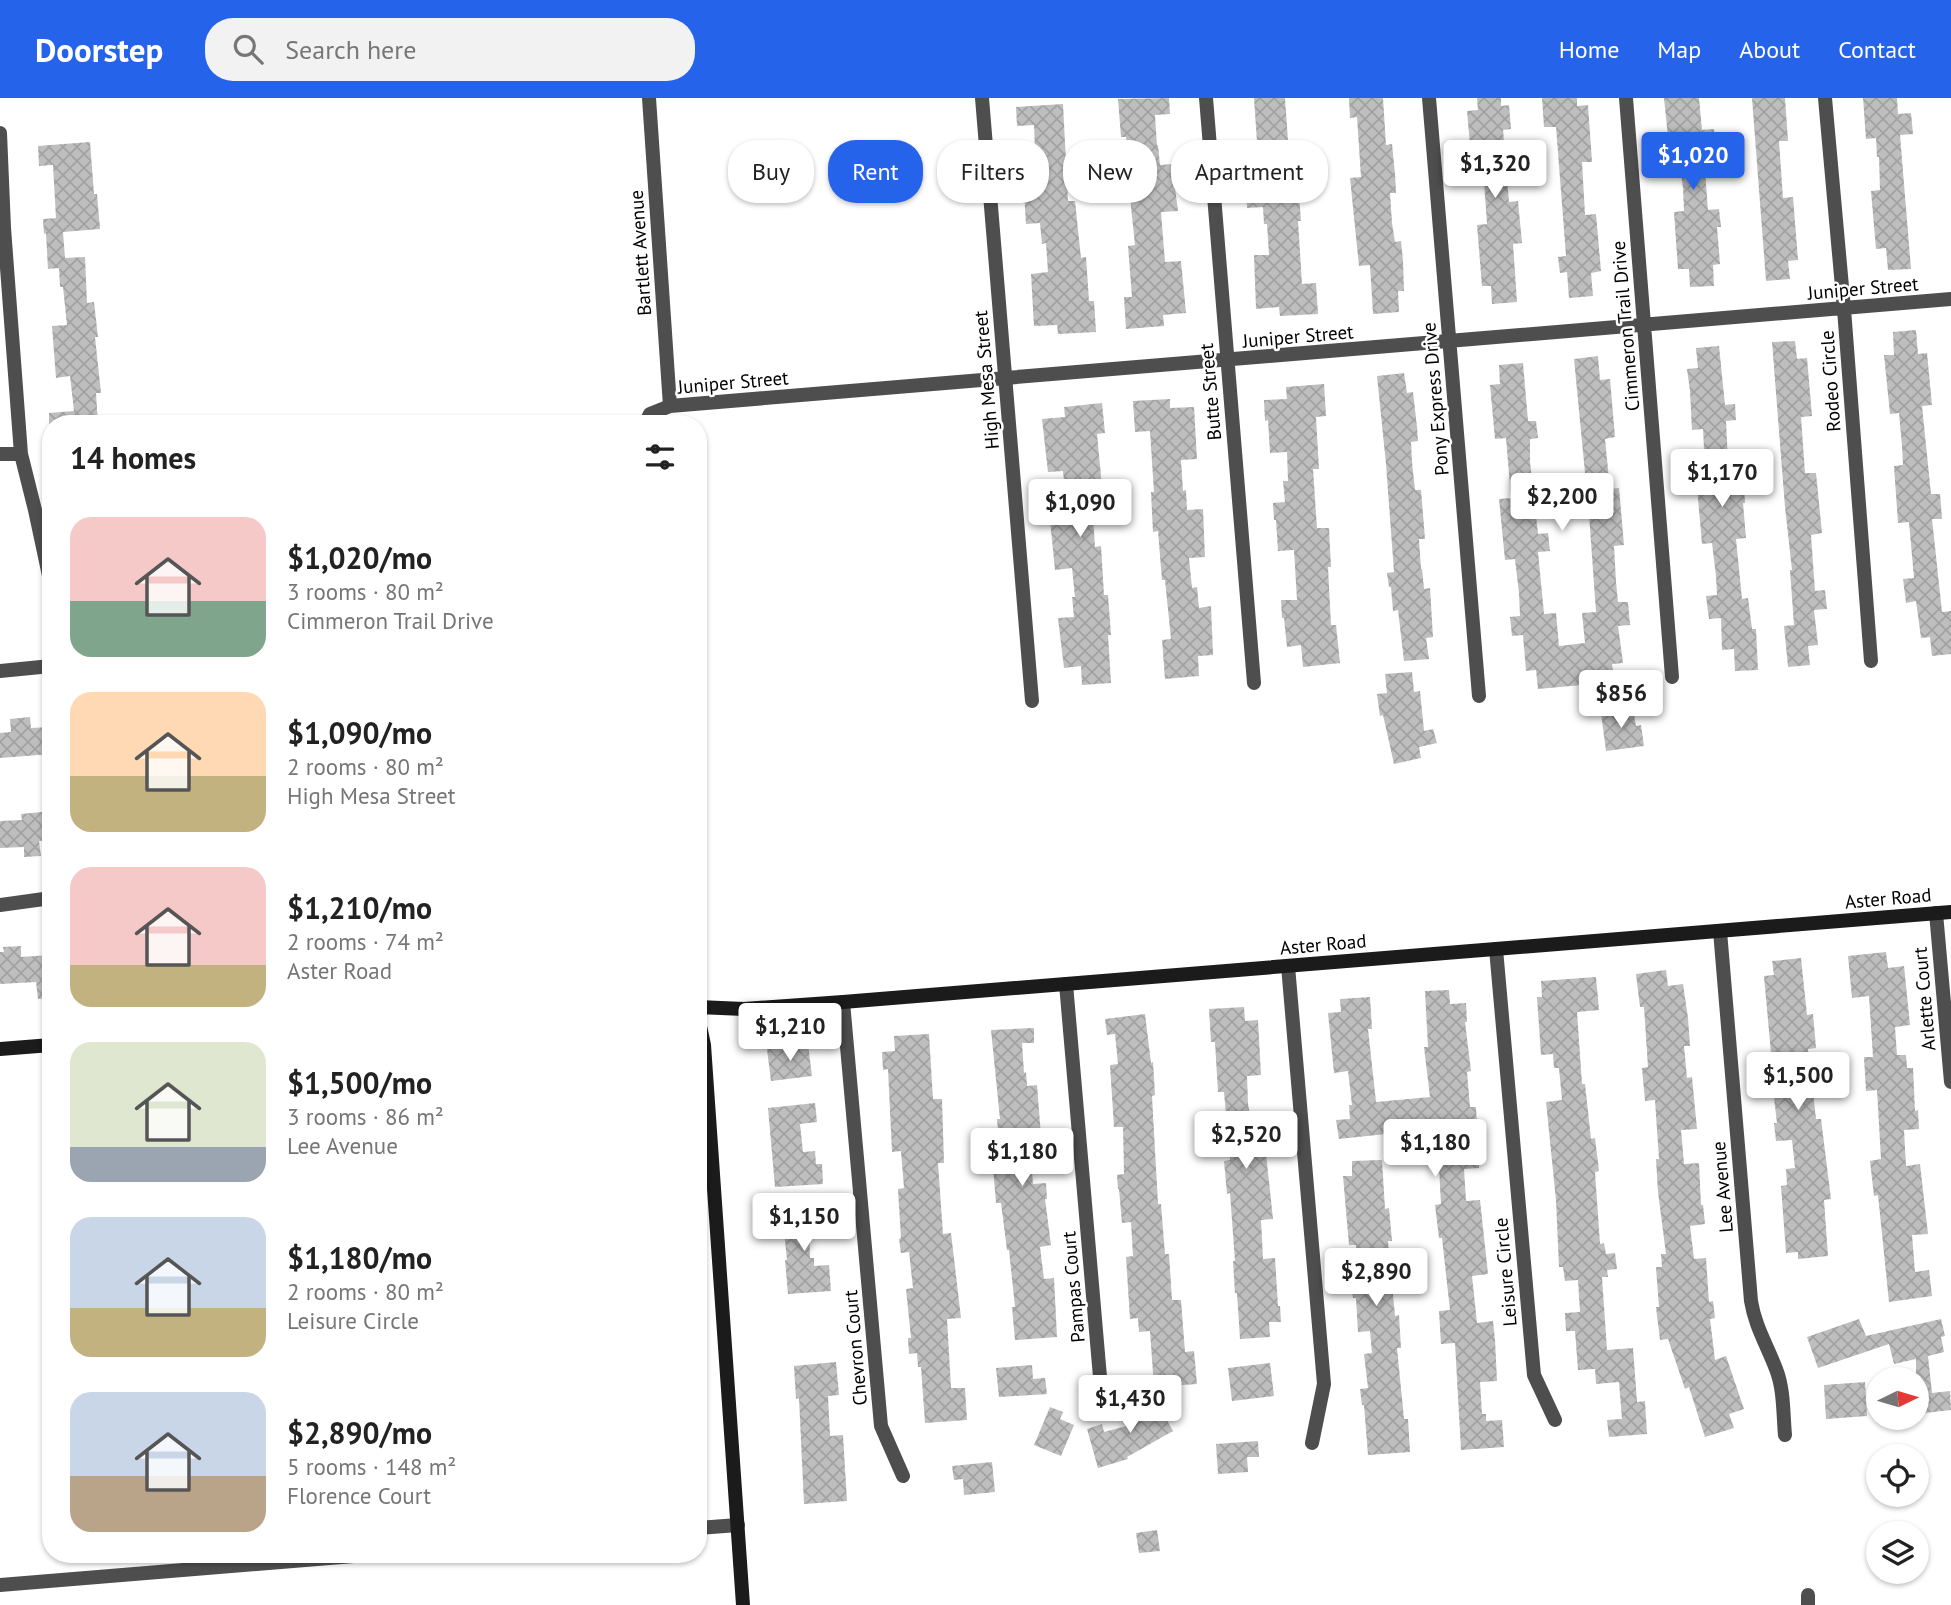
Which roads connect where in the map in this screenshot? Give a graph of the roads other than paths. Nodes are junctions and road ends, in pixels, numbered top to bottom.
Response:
1 (649, 98) edge
2 (982, 98) edge
3 (1206, 98) edge
4 (1429, 98) edge
5 (1626, 98) edge
6 (1825, 98) edge
7 (0, 133) edge
8 (2, 229) edge
9 (1951, 299) edge
10 (1844, 309) junction
11 (1644, 326) junction
12 (1449, 342) junction
13 (1227, 361) junction
14 (1005, 379) junction
15 (670, 406) junction
16 (655, 415) edge
17 (0, 454) edge
18 (21, 454) junction
19 (42, 543) edge
20 (1871, 661) dead end
21 (42, 667) edge
22 (0, 671) edge
23 (1672, 677) dead end
24 (1254, 682) dead end
25 (1479, 696) dead end
26 (1032, 701) dead end
27 (42, 899) edge
28 (0, 905) edge
29 (1944, 912) edge
30 (1720, 931) junction
31 (1496, 949) junction
32 (1288, 966) junction
33 (1066, 984) junction
34 (843, 1002) junction
35 (707, 1007) edge
36 (42, 1046) edge
37 (0, 1049) edge
38 (1951, 1082) edge
39 (707, 1087) edge
40 (1100, 1377) dead end
41 (1555, 1420) dead end
42 (1785, 1435) dead end
43 (1312, 1443) dead end
44 (902, 1476) dead end
45 (738, 1525) junction
46 (707, 1527) edge
47 (268, 1563) edge
48 (0, 1585) edge
49 (743, 1605) edge

1 - 15 street, Bartlett Avenue
2 - 14 street, High Mesa Street
3 - 13 street, Butte Street
4 - 12 street, Pony Express Drive
5 - 11 street, Cimmeron Trail Drive
6 - 10 street, Rodeo Circle
7 - 8 street
8 - 18 street
9 - 10 street, Juniper Street
10 - 11 street, Juniper Street
10 - 20 street, Rodeo Circle
11 - 12 street, Juniper Street
11 - 23 street, Cimmeron Trail Drive
12 - 13 street, Juniper Street
12 - 25 street, Pony Express Drive
13 - 14 street, Juniper Street
13 - 24 street, Butte Street
14 - 15 street, Juniper Street
14 - 26 street, High Mesa Street
15 - 16 street, Juniper Street
17 - 18 street
18 - 19 street
21 - 22 street
27 - 28 street
29 - 30 main road, Aster Road
29 - 38 street, Arlette Court
30 - 31 main road, Aster Road
30 - 42 street, Lee Avenue
31 - 32 main road, Aster Road
31 - 41 street, Leisure Circle
32 - 33 main road, Aster Road
32 - 43 street
33 - 34 main road, Aster Road
33 - 40 street, Pampas Court
34 - 35 main road, Aster Road
34 - 44 street, Chevron Court
36 - 37 main road
39 - 45 main road
45 - 46 street
45 - 49 main road
47 - 48 street

